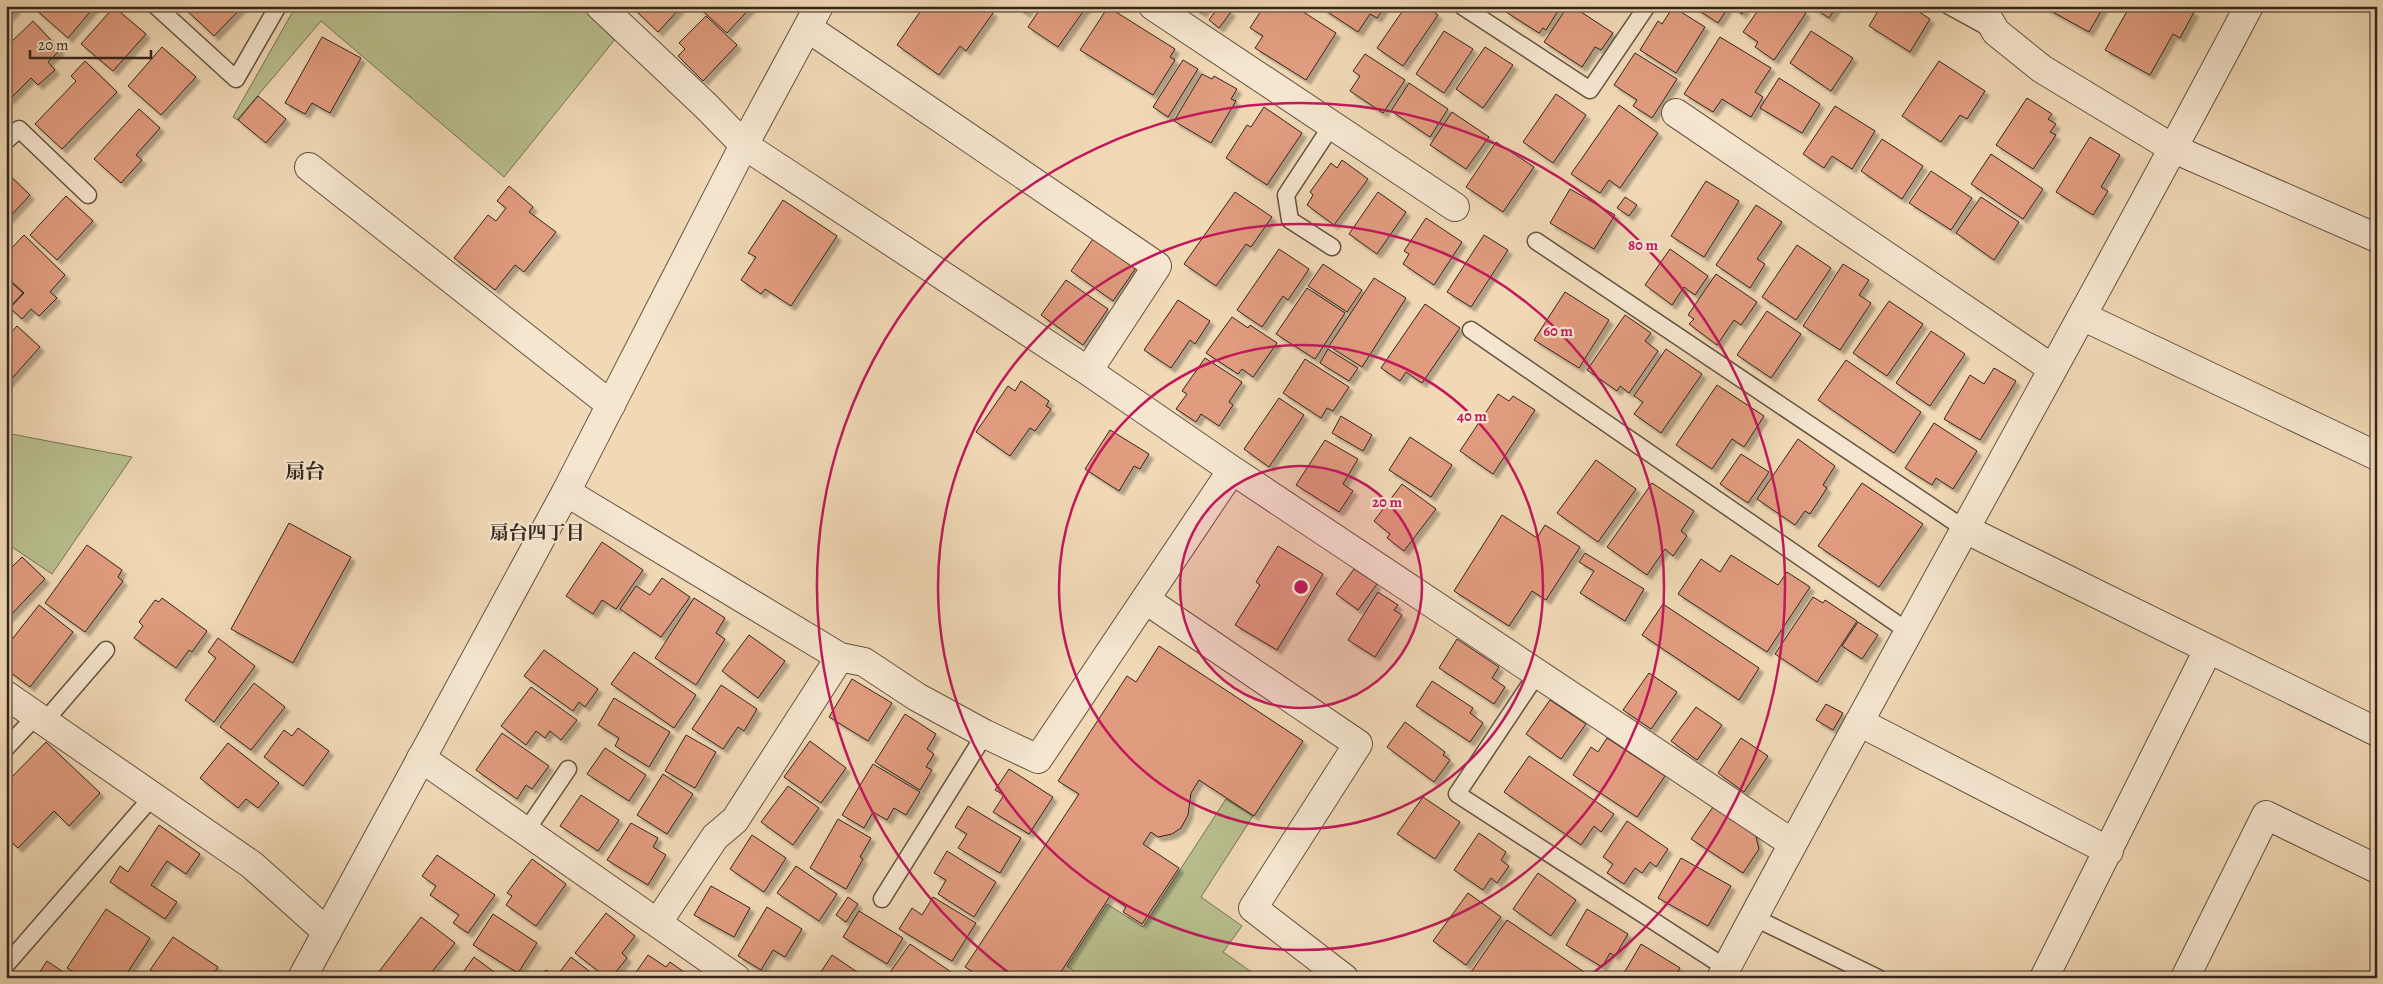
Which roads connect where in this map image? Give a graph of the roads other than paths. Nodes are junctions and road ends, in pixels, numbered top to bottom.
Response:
1 (156, 6) edge
2 (278, 6) edge
3 (600, 6) edge
4 (1153, 6) edge
5 (1462, 6) edge
6 (1647, 6) edge
7 (1949, 6) edge
8 (1981, 6) edge
9 (2250, 6) edge
10 (813, 17) edge
11 (1996, 32) junction
12 (1676, 113) dead end
13 (1332, 125) junction
14 (6, 141) edge
15 (744, 145) junction
16 (2174, 150) junction
17 (309, 167) dead end
18 (88, 195) dead end
19 (1455, 207) dead end
20 (2377, 238) edge
21 (1536, 240) dead end
22 (1332, 247) dead end
23 (2082, 316) junction
24 (1471, 330) dead end
25 (2053, 368) junction
26 (1088, 371) junction
27 (611, 405) junction
28 (2377, 456) edge
29 (1232, 470) junction
30 (566, 492) junction
31 (1965, 529) junction
32 (1146, 600) junction
33 (1909, 632) junction
34 (106, 650) dead end
35 (2208, 650) junction
36 (840, 657) junction
37 (1537, 674) junction
38 (6, 695) edge
39 (40, 719) junction
40 (1859, 722) junction
41 (2377, 732) edge
42 (985, 734) junction
43 (6, 748) edge
44 (422, 758) junction
45 (568, 769) dead end
46 (153, 796) junction
47 (526, 831) junction
48 (1792, 843) junction
49 (2109, 851) junction
50 (2377, 869) edge
51 (882, 899) dead end
52 (1753, 917) junction
53 (658, 922) junction
54 (327, 932) junction
55 (6, 965) edge
56 (1724, 973) edge
57 (1341, 977) edge
58 (302, 978) edge
59 (736, 978) edge
60 (1878, 978) edge
61 (2044, 978) edge
62 (2185, 978) edge

1 - 2 lane
3 - 15 street
4 - 13 street
5 - 6 lane
7 - 11 lane
8 - 11 street
9 - 16 street
10 - 15 street
10 - 26 street
11 - 16 street
12 - 25 street
13 - 19 street
13 - 22 lane
14 - 18 lane
15 - 26 street
15 - 27 street
16 - 20 street
16 - 23 street
17 - 27 street
21 - 31 lane
23 - 25 street
23 - 28 street
24 - 33 lane
25 - 31 street
26 - 29 street
27 - 30 street
29 - 32 street
29 - 37 street
30 - 36 street
30 - 44 street
31 - 33 street
31 - 35 street
32 - 42 street
32 - 57 street
33 - 40 street
34 - 39 lane
35 - 41 street
35 - 49 street
36 - 42 street
36 - 53 street
37 - 48 street
37 - 56 lane
38 - 39 street
39 - 43 lane
39 - 46 street
40 - 48 street
40 - 49 street
42 - 51 lane
44 - 47 street
44 - 54 street
45 - 47 lane
46 - 54 street
46 - 55 lane
47 - 53 street
48 - 52 street
49 - 61 street
50 - 62 street
52 - 56 street
52 - 60 lane
53 - 59 street
54 - 58 street

